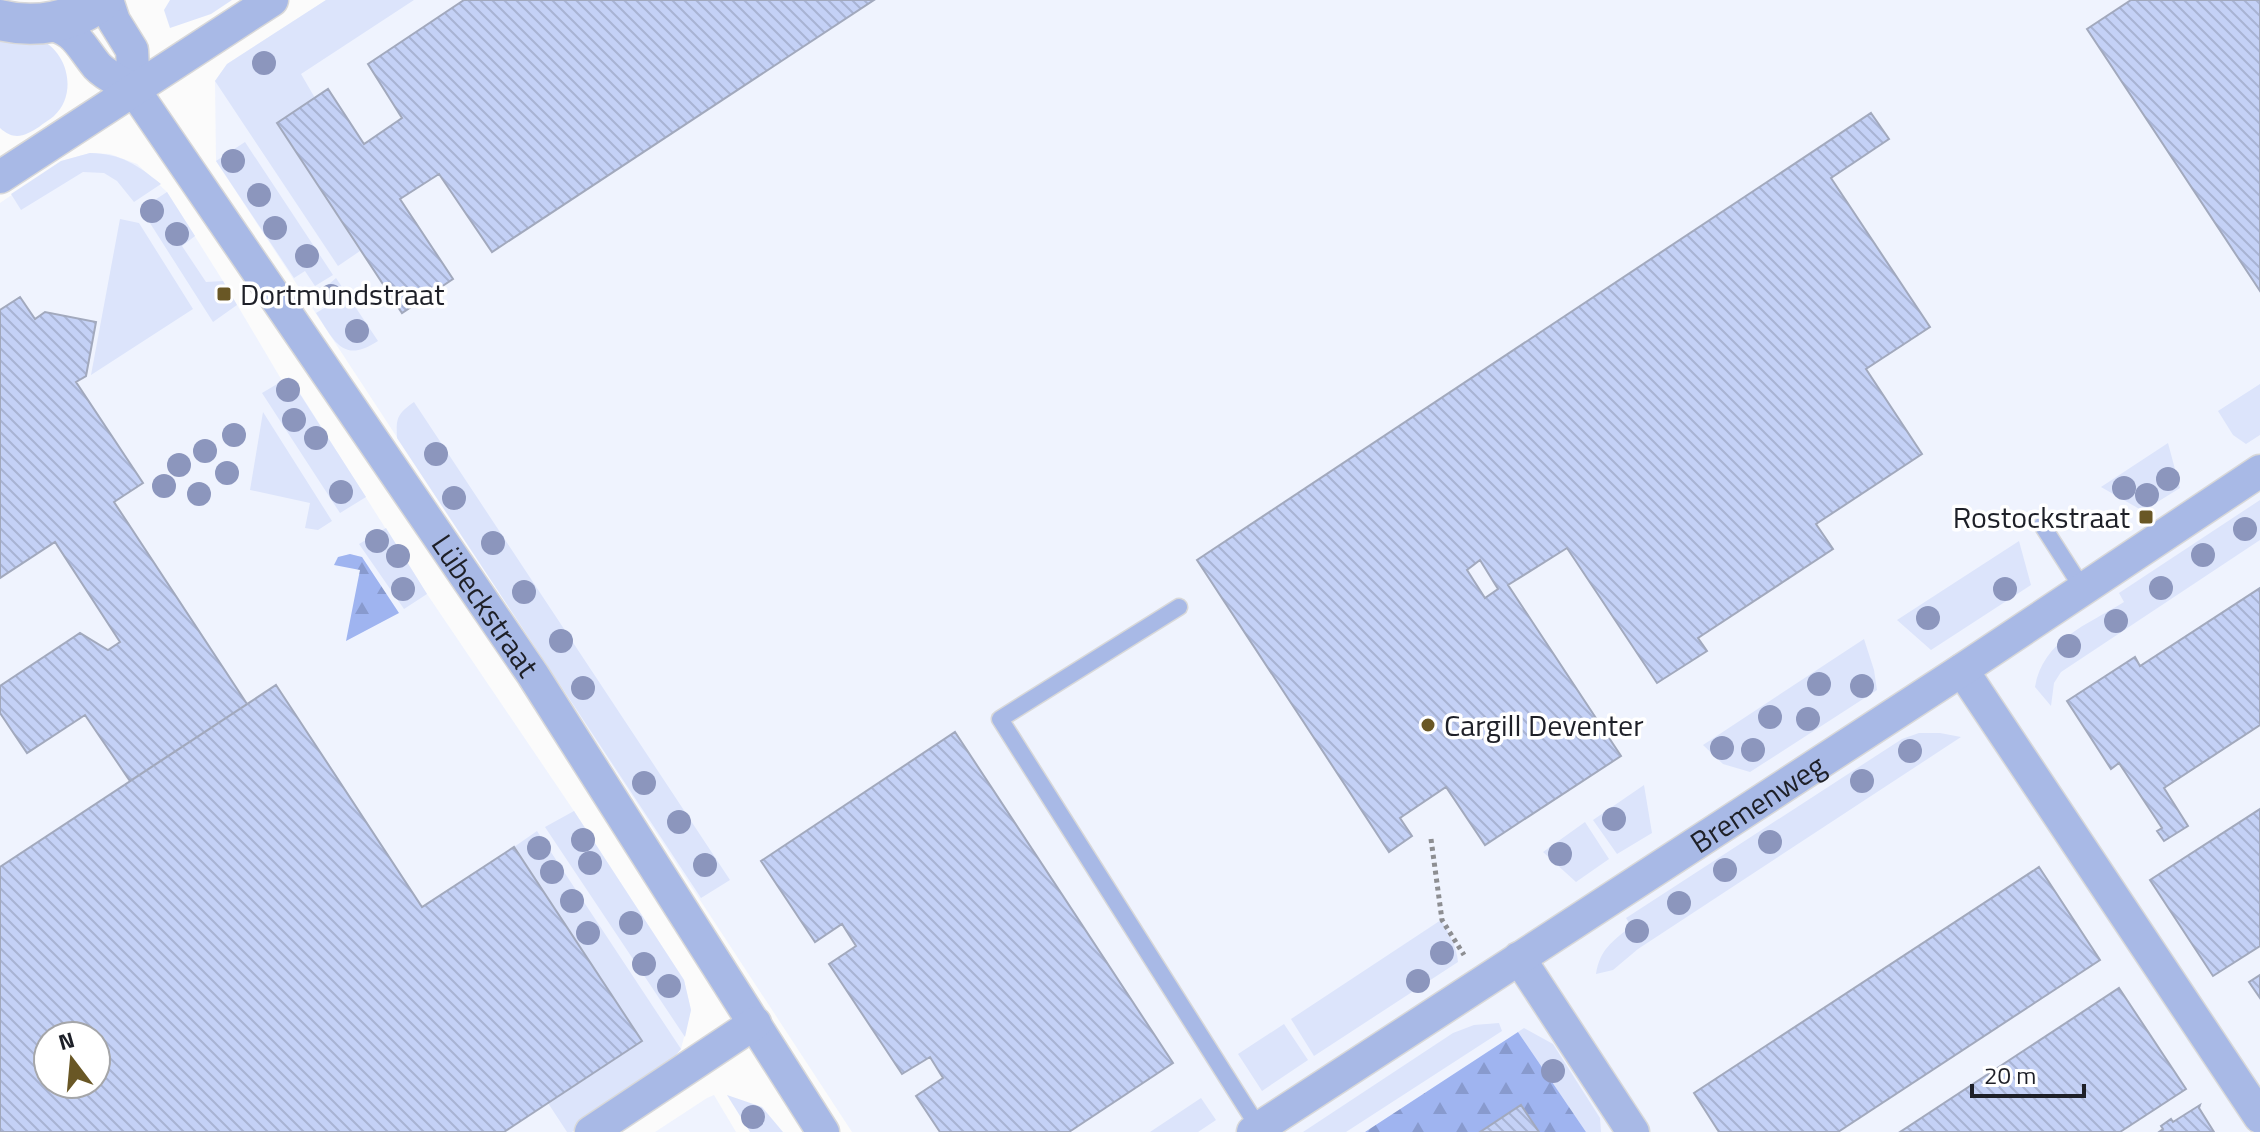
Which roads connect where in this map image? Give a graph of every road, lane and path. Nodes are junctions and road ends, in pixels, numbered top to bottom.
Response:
1 (104, 0) edge
2 (272, 0) edge
3 (0, 20) edge
4 (45, 23) junction
5 (134, 90) junction
6 (0, 177) edge
7 (2260, 471) edge
8 (2042, 525) dead end
9 (2083, 589) junction
10 (1179, 607) dead end
11 (1962, 670) junction
12 (1431, 839) dead end
13 (1442, 920) dead end
14 (1519, 958) junction
15 (755, 1023) junction
16 (2260, 1117) edge
17 (1256, 1130) edge
18 (591, 1132) edge
19 (823, 1132) edge
20 (1633, 1132) edge

1 - 4 street
1 - 5 street
2 - 5 street
3 - 4 street
4 - 5 street, Lübeckstraat
5 - 6 street
5 - 15 street, Lübeckstraat
7 - 9 street, Bremenweg
8 - 9 lane
9 - 11 street, Bremenweg
10 - 17 lane
11 - 14 street, Bremenweg
11 - 16 street
12 - 13 path
14 - 17 street, Bremenweg
14 - 20 street
15 - 18 street
15 - 19 street, Lübeckstraat

